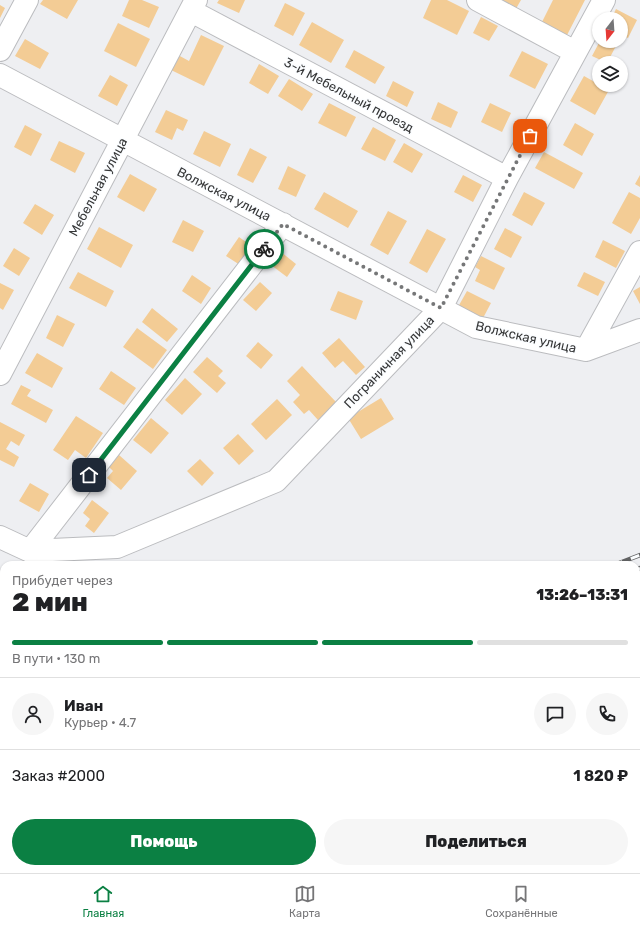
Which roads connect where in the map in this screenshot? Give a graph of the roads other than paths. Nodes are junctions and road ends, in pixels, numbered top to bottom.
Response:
1 (27, 0) edge
2 (478, 0) edge
3 (604, 0) edge
4 (194, 5) edge
5 (0, 50) edge
6 (575, 52) junction
7 (0, 75) edge
8 (123, 141) junction
9 (507, 178) junction
10 (283, 224) junction
11 (640, 252) edge
12 (441, 308) junction
13 (640, 330) edge
14 (586, 350) junction
15 (0, 374) edge
16 (0, 537) edge
17 (30, 551) junction

1 - 5 street
2 - 6 street
3 - 6 street, Пограничная улица
4 - 8 street, Мебельная улица
4 - 9 street, 3-й Мебельный проезд
6 - 9 street, Пограничная улица
7 - 8 street, Волжская улица
8 - 10 street, Волжская улица
8 - 15 street, Мебельная улица
9 - 12 street, Пограничная улица
10 - 12 street, Волжская улица
10 - 17 street
11 - 14 street
12 - 14 street, Волжская улица
12 - 17 street, Пограничная улица
13 - 14 street
16 - 17 street

